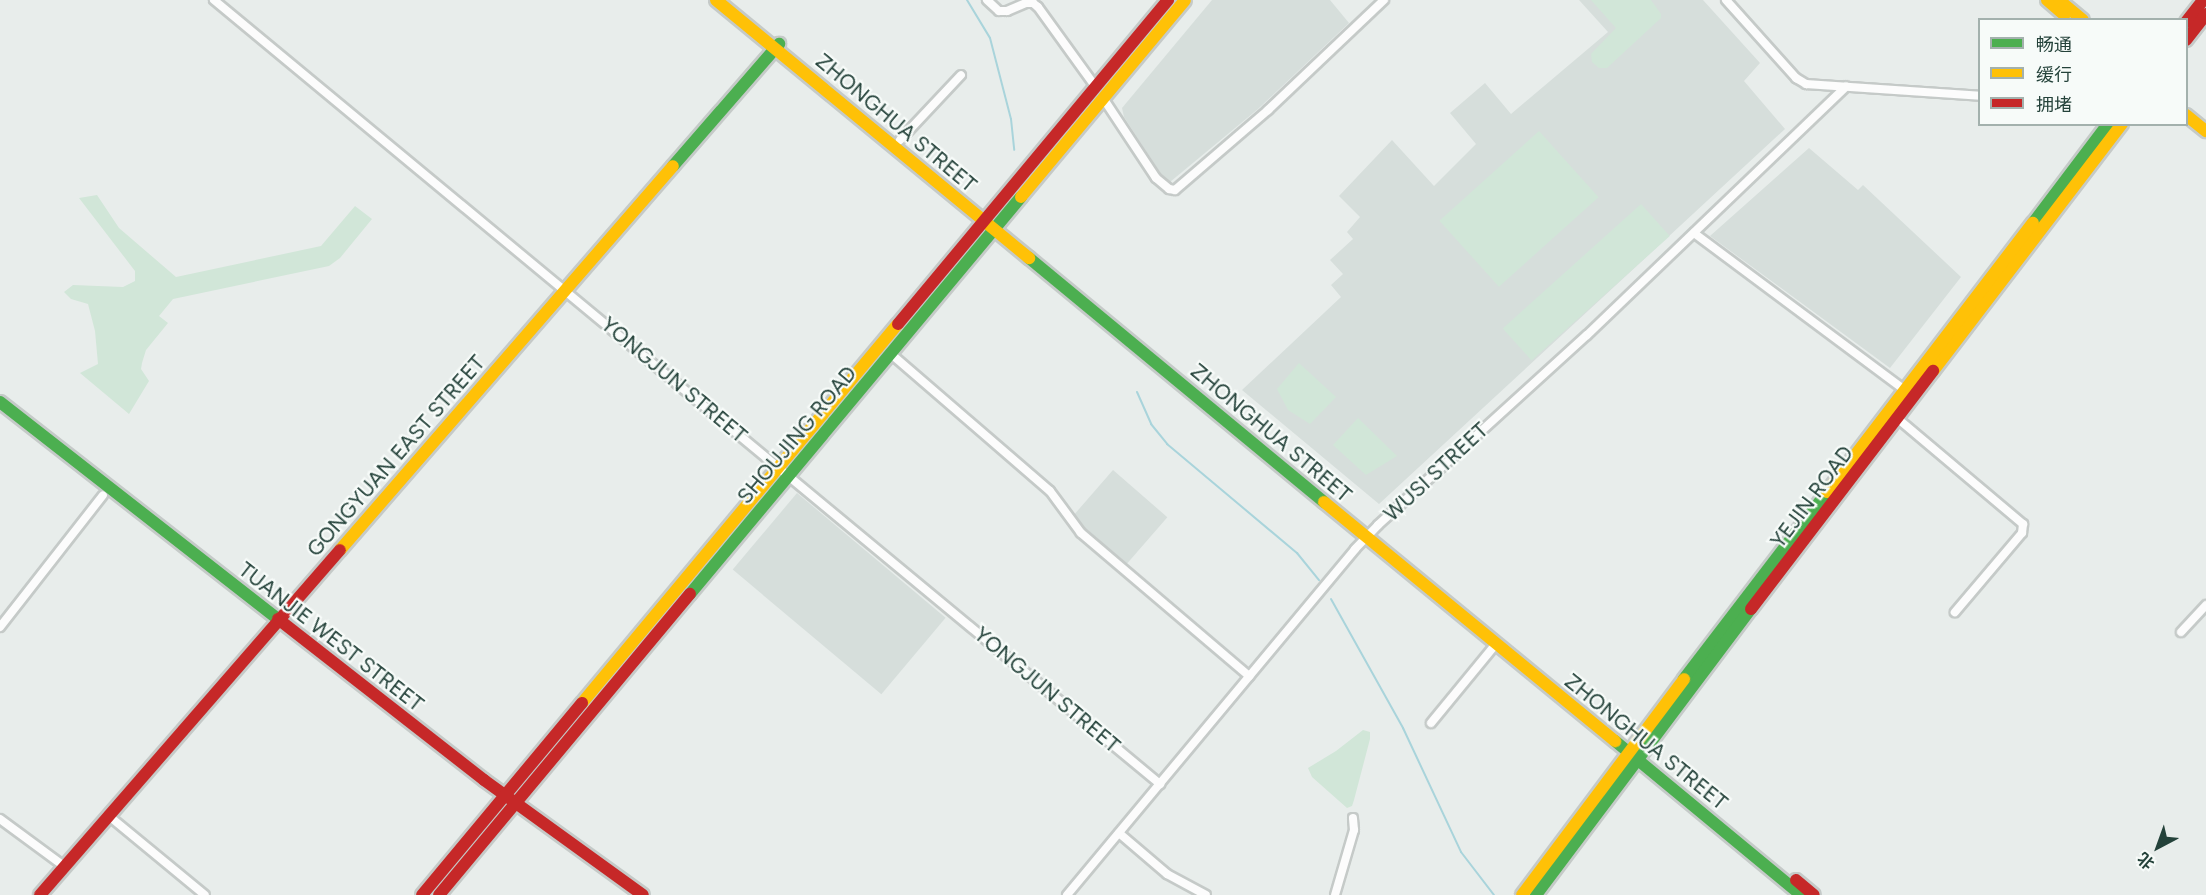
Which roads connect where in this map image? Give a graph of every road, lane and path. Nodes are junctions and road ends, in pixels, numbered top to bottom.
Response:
1 (214, 0) edge
2 (716, 0) edge
3 (729, 0) edge
4 (987, 0) edge
5 (1167, 0) edge
6 (1185, 0) edge
7 (1384, 0) edge
8 (1726, 0) edge
9 (2047, 0) edge
10 (2059, 0) edge
11 (2203, 0) edge
12 (2206, 14) edge
13 (2068, 18) edge
14 (2081, 18) edge
15 (2188, 21) edge
16 (2188, 39) edge
17 (778, 46) junction
18 (962, 75) dead end
19 (1095, 86) junction
20 (1846, 87) junction
21 (1978, 96) edge
22 (1103, 98) junction
23 (2188, 106) edge
24 (2188, 116) edge
25 (2206, 121) edge
26 (2106, 126) edge
27 (2120, 126) edge
28 (2206, 131) edge
29 (900, 140) junction
30 (986, 217) junction
31 (997, 226) junction
32 (1694, 233) junction
33 (566, 290) junction
34 (890, 353) junction
35 (1905, 390) junction
36 (0, 402) edge
37 (0, 414) edge
38 (1897, 418) junction
39 (778, 467) junction
40 (789, 476) junction
41 (103, 495) junction
42 (1369, 534) junction
43 (2206, 605) edge
44 (1955, 612) dead end
45 (276, 624) junction
46 (0, 627) edge
47 (2181, 632) dead end
48 (1496, 644) junction
49 (1250, 676) junction
50 (1431, 723) dead end
51 (1635, 753) junction
52 (1160, 784) junction
53 (502, 799) junction
54 (513, 807) junction
55 (109, 816) junction
56 (1353, 818) dead end
57 (0, 819) edge
58 (1119, 833) junction
59 (65, 867) junction
60 (40, 895) edge
61 (205, 895) edge
62 (422, 895) edge
63 (439, 895) edge
64 (628, 895) edge
65 (643, 895) edge
66 (1066, 895) edge
67 (1206, 895) edge
68 (1335, 895) edge
69 (1522, 895) edge
70 (1536, 895) edge
71 (1801, 895) edge
72 (1814, 895) edge

1 - 33 street, YONGJUN STREET
2 - 17 street, ZHONGHUA STREET
3 - 17 street, ZHONGHUA STREET
4 - 19 street
5 - 19 street, SHOUJING ROAD
6 - 22 street, SHOUJING ROAD
7 - 22 street
8 - 20 street
9 - 13 street
10 - 14 street
11 - 15 street
12 - 16 street
17 - 29 street, ZHONGHUA STREET
17 - 30 street, ZHONGHUA STREET
17 - 33 street, GONGYUAN EAST STREET
18 - 29 street
19 - 30 street, SHOUJING ROAD
20 - 21 street
20 - 32 street, WUSI STREET
22 - 31 street, SHOUJING ROAD
23 - 25 street
24 - 28 street
26 - 35 street, YEJIN ROAD
27 - 38 street, YEJIN ROAD
29 - 30 street, ZHONGHUA STREET
30 - 31 street, ZHONGHUA STREET
30 - 39 street, SHOUJING ROAD
31 - 34 street, SHOUJING ROAD
31 - 42 street, ZHONGHUA STREET
32 - 35 street
32 - 42 street, WUSI STREET
33 - 39 street, YONGJUN STREET
33 - 45 street, GONGYUAN EAST STREET
34 - 40 street, SHOUJING ROAD
34 - 49 street
35 - 51 street, YEJIN ROAD
36 - 45 street, TUANJIE WEST STREET
37 - 41 street, TUANJIE WEST STREET
38 - 44 street
38 - 51 street, YEJIN ROAD
39 - 40 street, YONGJUN STREET
39 - 53 street, SHOUJING ROAD
40 - 52 street, YONGJUN STREET
40 - 54 street, SHOUJING ROAD
41 - 45 street, TUANJIE WEST STREET
41 - 46 street
42 - 48 street, ZHONGHUA STREET
42 - 49 street, WUSI STREET
42 - 51 street, ZHONGHUA STREET
43 - 47 street
45 - 53 street, TUANJIE WEST STREET
45 - 55 street, GONGYUAN EAST STREET
48 - 50 street
48 - 51 street, ZHONGHUA STREET
49 - 52 street, WUSI STREET
51 - 69 street, YEJIN ROAD
51 - 70 street, YEJIN ROAD
51 - 71 street, ZHONGHUA STREET
51 - 72 street, ZHONGHUA STREET
52 - 58 street, WUSI STREET
53 - 54 street, TUANJIE WEST STREET
53 - 62 street, SHOUJING ROAD
54 - 63 street, SHOUJING ROAD
54 - 64 street, TUANJIE WEST STREET
54 - 65 street, TUANJIE WEST STREET
55 - 59 street, GONGYUAN EAST STREET
55 - 61 street
56 - 68 street
57 - 59 street
58 - 66 street, WUSI STREET
58 - 67 street
59 - 60 street, GONGYUAN EAST STREET

